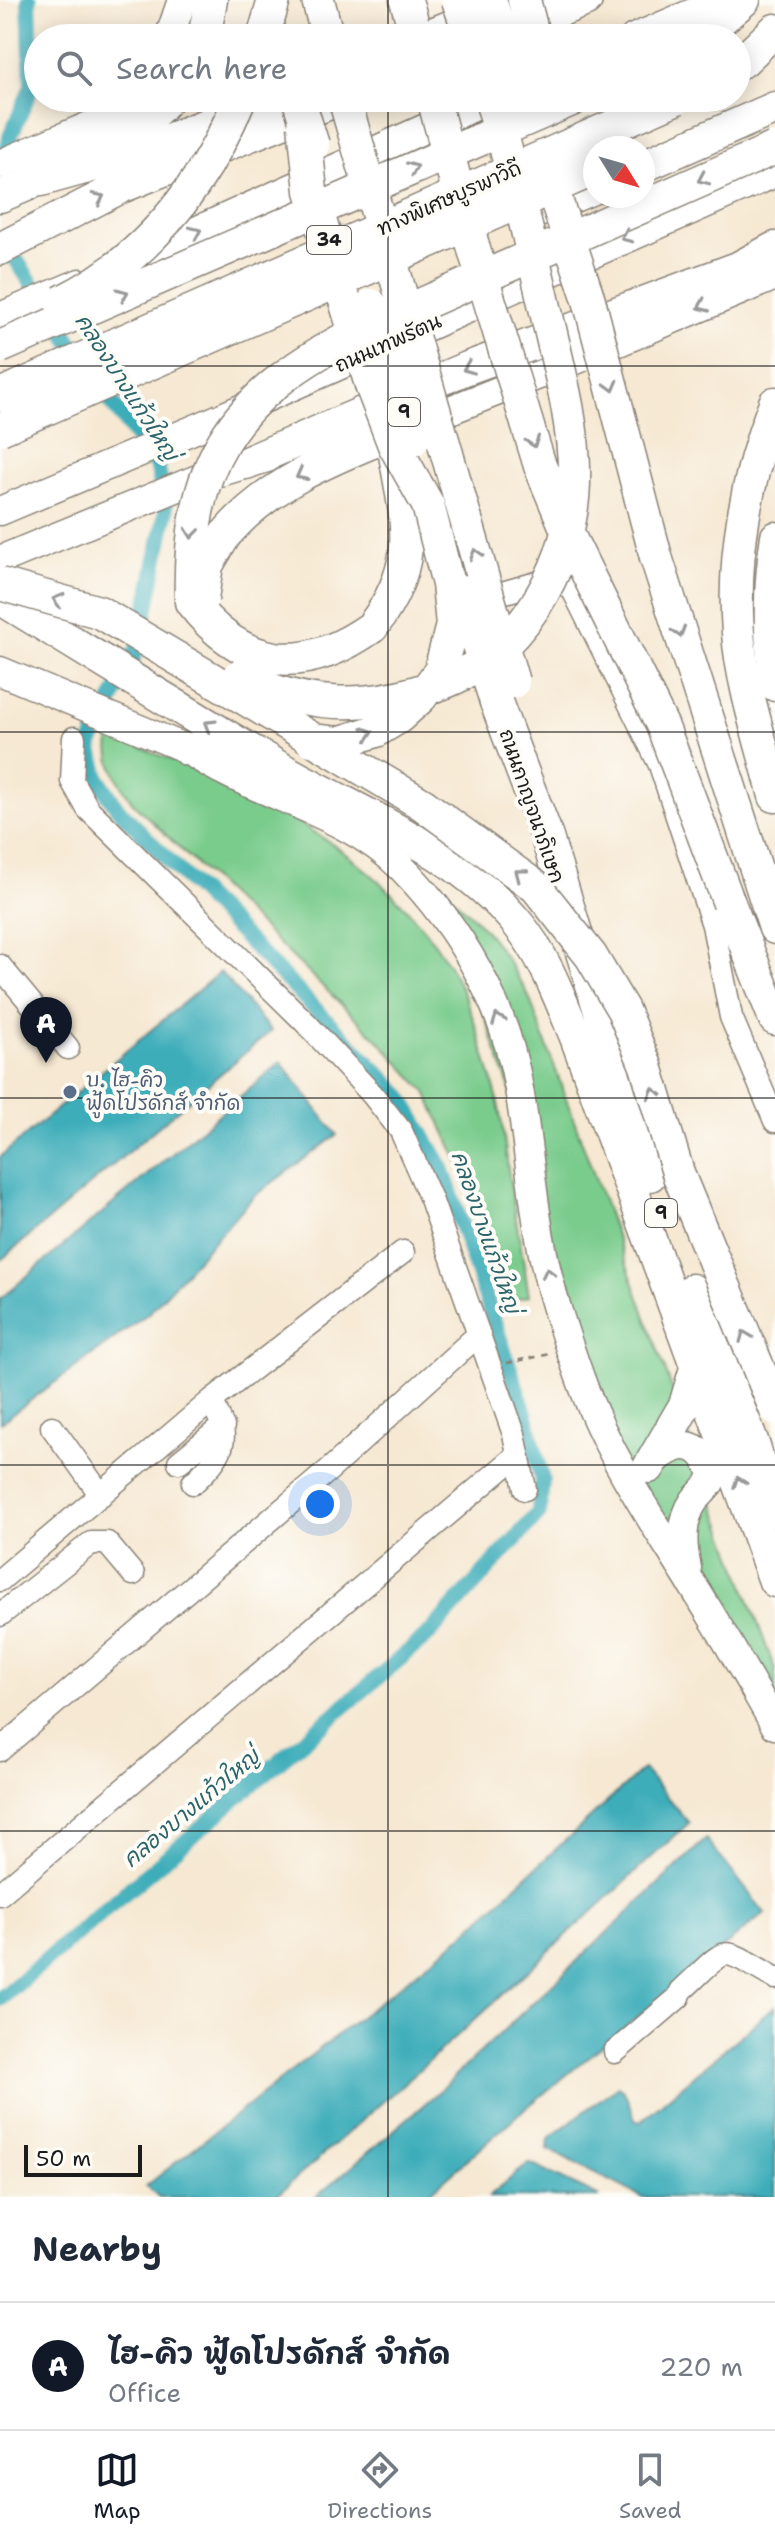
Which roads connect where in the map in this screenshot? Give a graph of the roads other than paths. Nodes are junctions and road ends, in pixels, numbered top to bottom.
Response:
1 (182, 0) edge
2 (211, 0) edge
3 (275, 0) edge
4 (318, 0) edge
5 (406, 0) edge
6 (458, 0) edge
7 (490, 0) edge
8 (514, 0) edge
9 (524, 0) edge
10 (588, 0) edge
11 (723, 0) edge
12 (744, 0) edge
13 (174, 24) edge
14 (207, 24) edge
15 (267, 24) edge
16 (281, 24) edge
17 (324, 24) edge
18 (413, 24) edge
19 (457, 24) edge
20 (466, 24) edge
21 (498, 24) edge
22 (527, 24) edge
23 (530, 24) edge
24 (558, 24) edge
25 (667, 24) edge
26 (716, 24) edge
27 (775, 30) edge
28 (775, 47) edge
29 (751, 53) edge
30 (775, 55) edge
31 (751, 59) edge
32 (751, 62) edge
33 (775, 90) edge
34 (751, 101) edge
35 (775, 108) edge
36 (110, 112) edge
37 (149, 112) edge
38 (234, 112) edge
39 (238, 112) edge
40 (301, 112) edge
41 (308, 112) edge
42 (347, 112) edge
43 (429, 112) edge
44 (431, 112) edge
45 (496, 112) edge
46 (527, 112) edge
47 (544, 112) edge
48 (554, 112) edge
49 (625, 112) edge
50 (645, 112) edge
51 (725, 112) edge
52 (655, 143) edge
53 (775, 148) edge
54 (655, 161) edge
55 (0, 164) edge
56 (775, 173) edge
57 (583, 174) edge
58 (41, 180) junction
59 (583, 192) edge
60 (0, 196) edge
61 (775, 248) edge
62 (0, 249) edge
63 (775, 276) edge
64 (589, 300) junction
65 (0, 317) edge
66 (0, 330) edge
67 (0, 347) edge
68 (0, 382) edge
69 (0, 395) edge
70 (775, 403) edge
71 (450, 410) junction
72 (0, 432) edge
73 (394, 445) junction
74 (775, 451) edge
75 (246, 463) junction
76 (0, 511) edge
77 (775, 536) edge
78 (0, 560) edge
79 (0, 584) edge
80 (502, 593) dead end
81 (0, 598) edge
82 (99, 612) junction
83 (0, 671) edge
84 (775, 687) edge
85 (504, 692) junction
86 (74, 738) dead end
87 (187, 749) junction
88 (775, 765) edge
89 (775, 796) edge
90 (424, 844) junction
91 (775, 928) edge
92 (0, 966) edge
93 (775, 1019) edge
94 (68, 1048) dead end
95 (775, 1121) edge
96 (403, 1252) dead end
97 (478, 1335) junction
98 (697, 1365) junction
99 (211, 1401) junction
100 (775, 1408) edge
101 (223, 1426) junction
102 (52, 1427) dead end
103 (519, 1457) junction
104 (179, 1462) dead end
105 (649, 1467) junction
106 (193, 1483) dead end
107 (525, 1489) dead end
108 (101, 1495) junction
109 (643, 1506) junction
110 (775, 1511) edge
111 (59, 1531) junction
112 (79, 1552) junction
113 (133, 1574) dead end
114 (0, 1580) edge
115 (690, 1581) junction
116 (775, 1581) edge
117 (0, 1615) edge
118 (775, 1725) edge
119 (0, 1750) edge
120 (0, 1894) edge
121 (775, 1978) edge
122 (615, 2052) dead end

1 - 13 main road
2 - 14 highway
3 - 15 highway
3 - 16 highway
4 - 17 highway
5 - 18 highway
6 - 20 highway, bridge
7 - 21 highway, bridge
8 - 19 highway
9 - 23 highway, bridge
10 - 22 highway
10 - 24 main road
11 - 25 main road
12 - 26 highway
27 - 29 highway
28 - 31 highway
30 - 32 highway
33 - 34 highway
35 - 54 highway
36 - 55 main road
37 - 58 highway
38 - 66 highway, bridge
39 - 58 highway
40 - 73 highway, bridge
40 - 85 highway, ถนนกาญจนาภิเษก / 9, bridge
62 -> 41 highway
85 -> 42 highway, bridge
65 -> 43 main road
44 -> 93 highway, bridge
45 - 82 highway, bridge
46 - 64 highway, bridge
67 -> 47 highway, bridge
48 - 64 highway, bridge
49 - 68 highway, 34
50 - 69 highway, ทางพิเศษบูรพาวิถี, bridge
51 - 52 highway
53 -> 73 highway, bridge
56 -> 76 main road, ถนนเทพรัตน
57 - 72 highway, ทางพิเศษบูรพาวิถี, bridge
58 - 60 highway
59 - 72 highway
61 -> 75 highway
63 -> 71 main road
64 -> 91 highway, bridge
70 - 89 highway
71 -> 73 highway, bridge
71 - 75 main road
74 - 88 highway
75 - 78 main road
77 - 84 main road
82 -> 79 highway, bridge
80 - 95 street
90 -> 81 highway
100 -> 82 highway, bridge
83 - 87 main road
85 - 110 highway, ถนนกาญจนาภิเษก / 9
86 - 97 street
87 - 90 highway
109 -> 87 main road
90 - 98 highway
92 - 94 street
96 - 99 street
97 - 103 street
97 - 119 street
98 - 105 highway
116 -> 98 highway
99 - 101 street
99 - 108 street
101 - 104 street
101 - 106 street
102 - 108 street
103 - 107 street
103 - 120 street
105 - 109 main road
105 - 115 main road
108 - 111 street
109 - 115 main road
111 - 112 street
111 - 114 street
112 - 113 street
112 - 117 street
115 - 118 main road
121 - 122 street

